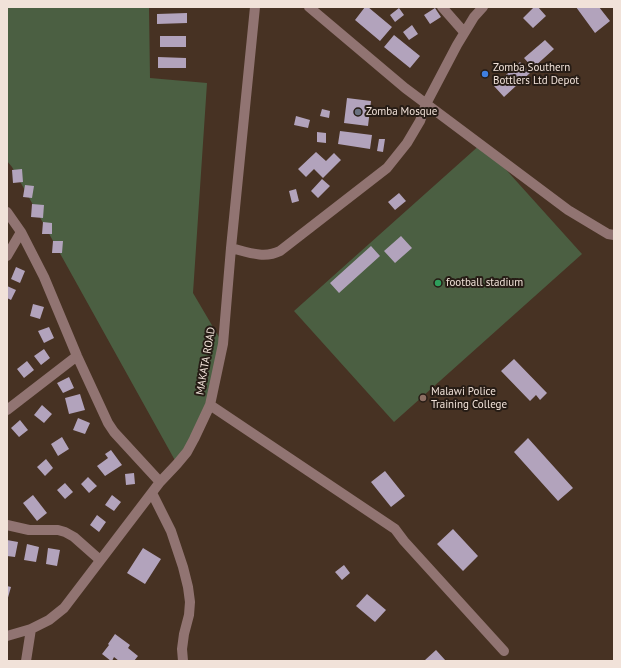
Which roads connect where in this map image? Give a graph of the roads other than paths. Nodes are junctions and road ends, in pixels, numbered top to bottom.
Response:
1 (255, 7) edge
2 (309, 7) edge
3 (442, 7) edge
4 (483, 7) edge
5 (464, 32) junction
6 (426, 104) junction
7 (7, 212) edge
8 (21, 232) junction
9 (614, 235) edge
10 (231, 248) junction
11 (7, 256) edge
12 (77, 356) junction
13 (210, 405) junction
14 (7, 410) edge
15 (160, 482) junction
16 (152, 493) junction
17 (7, 526) edge
18 (100, 560) junction
19 (31, 629) junction
20 (7, 636) edge
21 (504, 651) dead end
22 (26, 661) edge
23 (183, 661) edge

1 - 10 street, MAKATA ROAD
2 - 6 street
3 - 5 street
4 - 5 street
5 - 6 street
6 - 9 street
6 - 10 street
7 - 8 street
8 - 11 street
8 - 12 street
10 - 13 street, MAKATA ROAD
12 - 14 street
12 - 15 street
13 - 15 street, MAKATA ROAD
13 - 21 street
15 - 16 street, MAKATA ROAD
16 - 18 street, MAKATA ROAD
16 - 23 street
17 - 18 street
18 - 19 street, MAKATA ROAD
19 - 20 street, MAKATA ROAD
19 - 22 street

